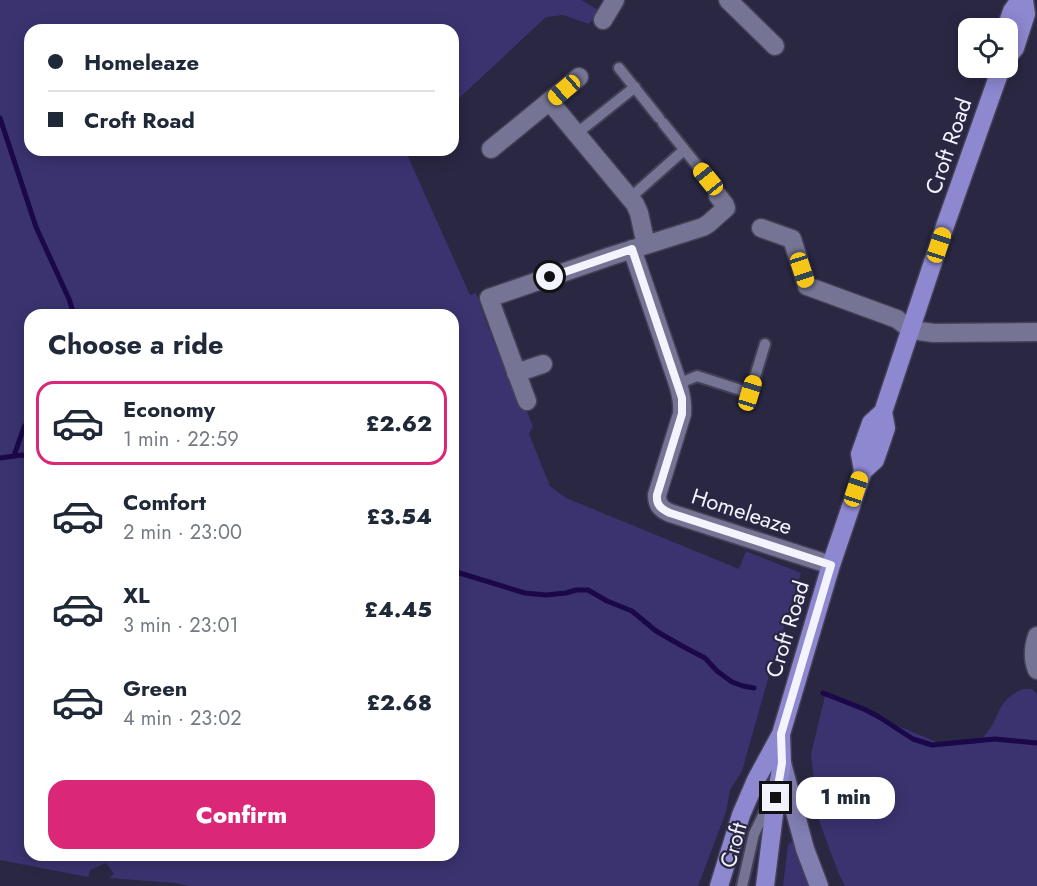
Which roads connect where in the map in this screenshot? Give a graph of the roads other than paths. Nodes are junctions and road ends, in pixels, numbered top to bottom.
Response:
1 (615, 0) edge
2 (728, 0) edge
3 (1022, 0) edge
4 (1010, 18) edge
5 (603, 20) dead end
6 (1018, 39) edge
7 (775, 46) dead end
8 (619, 68) dead end
9 (579, 78) dead end
10 (997, 78) edge
11 (635, 87) junction
12 (550, 102) junction
13 (576, 134) junction
14 (491, 149) dead end
15 (684, 150) junction
16 (708, 179) dead end
17 (718, 196) dead end
18 (630, 198) junction
19 (761, 228) dead end
20 (639, 247) junction
21 (911, 330) junction
22 (1037, 332) edge
23 (765, 344) dead end
24 (543, 364) dead end
25 (516, 373) junction
26 (678, 384) junction
27 (527, 401) dead end
28 (831, 565) junction
29 (1037, 636) edge
30 (1037, 670) edge
31 (781, 734) junction
32 (782, 763) junction
33 (779, 783) junction
34 (719, 886) edge
35 (742, 886) edge
36 (765, 886) edge
37 (819, 886) edge

1 - 5 street
2 - 7 street
3 - 4 main road
3 - 6 main road
8 - 11 lane
9 - 12 street
10 - 21 main road, Croft Road
11 - 13 lane
11 - 15 lane
12 - 13 street, Homeleaze
12 - 14 street
13 - 18 street, Homeleaze
15 - 16 lane
15 - 18 lane
17 - 20 street
18 - 20 street, Homeleaze
19 - 21 street
20 - 25 street
20 - 26 street, Homeleaze
21 - 22 street
21 - 28 main road, Croft Road
23 - 26 lane
24 - 25 street
25 - 27 street
26 - 28 street, Homeleaze
28 - 31 main road, Croft Road
29 - 30 street
31 - 32 main road, Croft Road
31 - 34 main road, Croft Road
32 - 33 main road, Croft Road
32 - 37 main road
33 - 35 lane, Croft
33 - 36 main road, Croft Road

